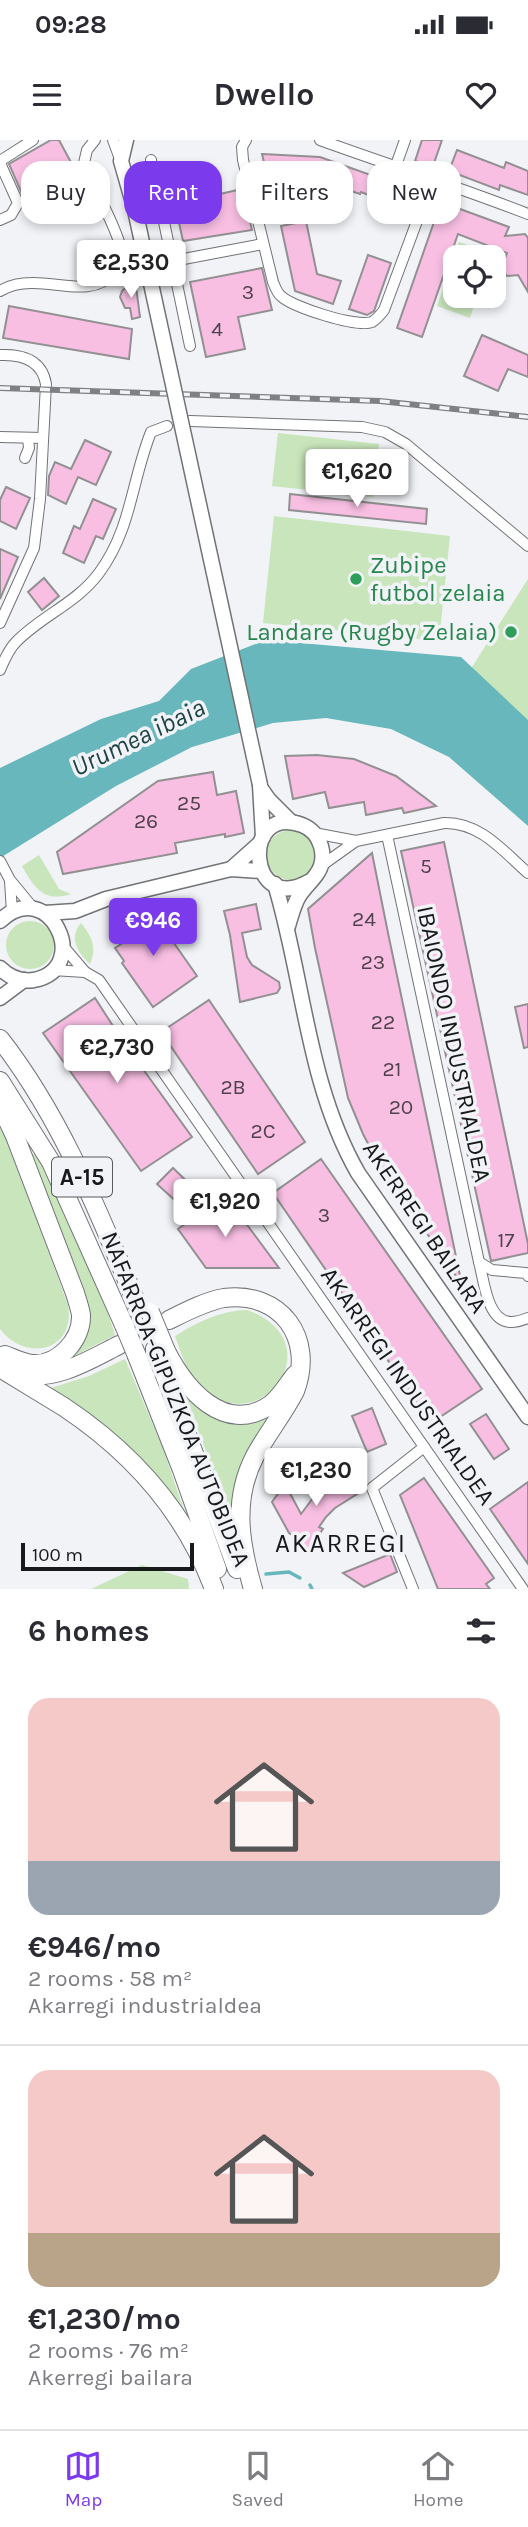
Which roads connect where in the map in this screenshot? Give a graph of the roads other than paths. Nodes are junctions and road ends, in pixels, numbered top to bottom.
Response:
1 (33, 140) edge
2 (95, 140) edge
3 (113, 140) edge
4 (126, 140) edge
5 (246, 140) edge
6 (320, 140) edge
7 (405, 140) edge
8 (151, 160) dead end
9 (121, 161) junction
10 (377, 161) edge
11 (398, 161) edge
12 (0, 162) edge
13 (461, 189) edge
14 (528, 214) edge
15 (0, 220) edge
16 (416, 224) edge
17 (263, 244) junction
18 (173, 261) junction
19 (0, 291) edge
20 (190, 345) dead end
21 (0, 355) edge
22 (190, 421) dead end
23 (167, 426) dead end
24 (0, 437) edge
25 (28, 438) junction
26 (43, 438) junction
27 (25, 458) dead end
28 (528, 547) edge
29 (0, 623) edge
30 (0, 670) edge
31 (260, 785) junction
32 (291, 822) junction
33 (313, 833) junction
34 (387, 835) junction
35 (261, 841) junction
36 (356, 841) junction
37 (0, 862) edge
38 (321, 866) junction
39 (231, 869) junction
40 (261, 871) junction
41 (528, 873) edge
42 (10, 880) junction
43 (310, 881) junction
44 (275, 884) junction
45 (39, 911) junction
46 (75, 911) junction
47 (12, 912) junction
48 (0, 921) edge
49 (288, 926) junction
50 (63, 942) junction
51 (0, 970) edge
52 (52, 970) junction
53 (85, 972) junction
54 (24, 981) junction
55 (1, 997) edge
56 (3, 1043) edge
57 (0, 1081) edge
58 (6, 1104) edge
59 (479, 1262) junction
60 (528, 1276) edge
61 (528, 1318) edge
62 (169, 1320) tunnel mouth
63 (119, 1345) tunnel mouth
64 (161, 1350) junction
65 (1, 1360) edge
66 (299, 1369) junction
67 (528, 1417) edge
68 (425, 1447) junction
69 (214, 1589) edge
70 (225, 1589) edge
71 (244, 1589) edge
72 (253, 1589) edge
73 (413, 1589) edge
74 (523, 1589) edge

1 - 12 street
2 - 19 street
3 - 9 street
4 - 9 main road
5 - 17 street
6 - 10 street
7 - 11 street
8 - 18 street
9 - 31 main road, bridge
12 - 15 street
13 - 14 street
16 - 17 street
17 - 18 street
18 - 20 street
21 - 26 street
22 - 28 street
23 - 30 street
24 - 25 street
25 - 26 street
25 - 27 street
26 - 29 street
31 - 32 main road
31 - 35 main road
32 - 33 main road
32 - 35 main road
33 - 36 street
33 - 38 main road
34 - 36 street
34 - 41 street
34 - 59 street, IBAIONDO INDUSTRIALDEA
35 - 39 main road
35 - 40 main road
36 - 38 street
37 - 42 street
38 - 43 main road
39 - 40 main road
39 - 46 main road
40 - 44 main road
42 - 45 street
42 - 47 street
43 - 44 main road
43 - 49 main road
44 - 49 main road, AKERREGI BAILARA
45 - 46 main road
45 - 47 main road
45 - 50 main road
46 - 50 main road
47 - 48 main road
49 - 67 main road, AKERREGI BAILARA
50 - 52 main road
50 - 53 street, AKARREGI INDUSTRIALDEA
51 - 54 main road
51 - 55 main road
52 - 53 street
52 - 54 main road
53 - 68 street, AKARREGI INDUSTRIALDEA
54 - 55 main road
56 - 64 highway, NAFARROA-GIPUZKOA AUTOBIDEA / A-15
57 - 58 highway, NAFARROA-GIPUZKOA AUTOBIDEA / A-15
58 - 65 highway
58 - 70 highway, NAFARROA-GIPUZKOA AUTOBIDEA / A-15, bridge
59 - 60 street
59 - 61 street, IBAIONDO INDUSTRIALDEA
62 - 66 highway
63 - 65 highway
64 - 66 highway
64 - 71 highway, NAFARROA-GIPUZKOA AUTOBIDEA / A-15
65 - 69 highway
66 - 72 highway
68 - 73 street
68 - 74 street, AKARREGI INDUSTRIALDEA

